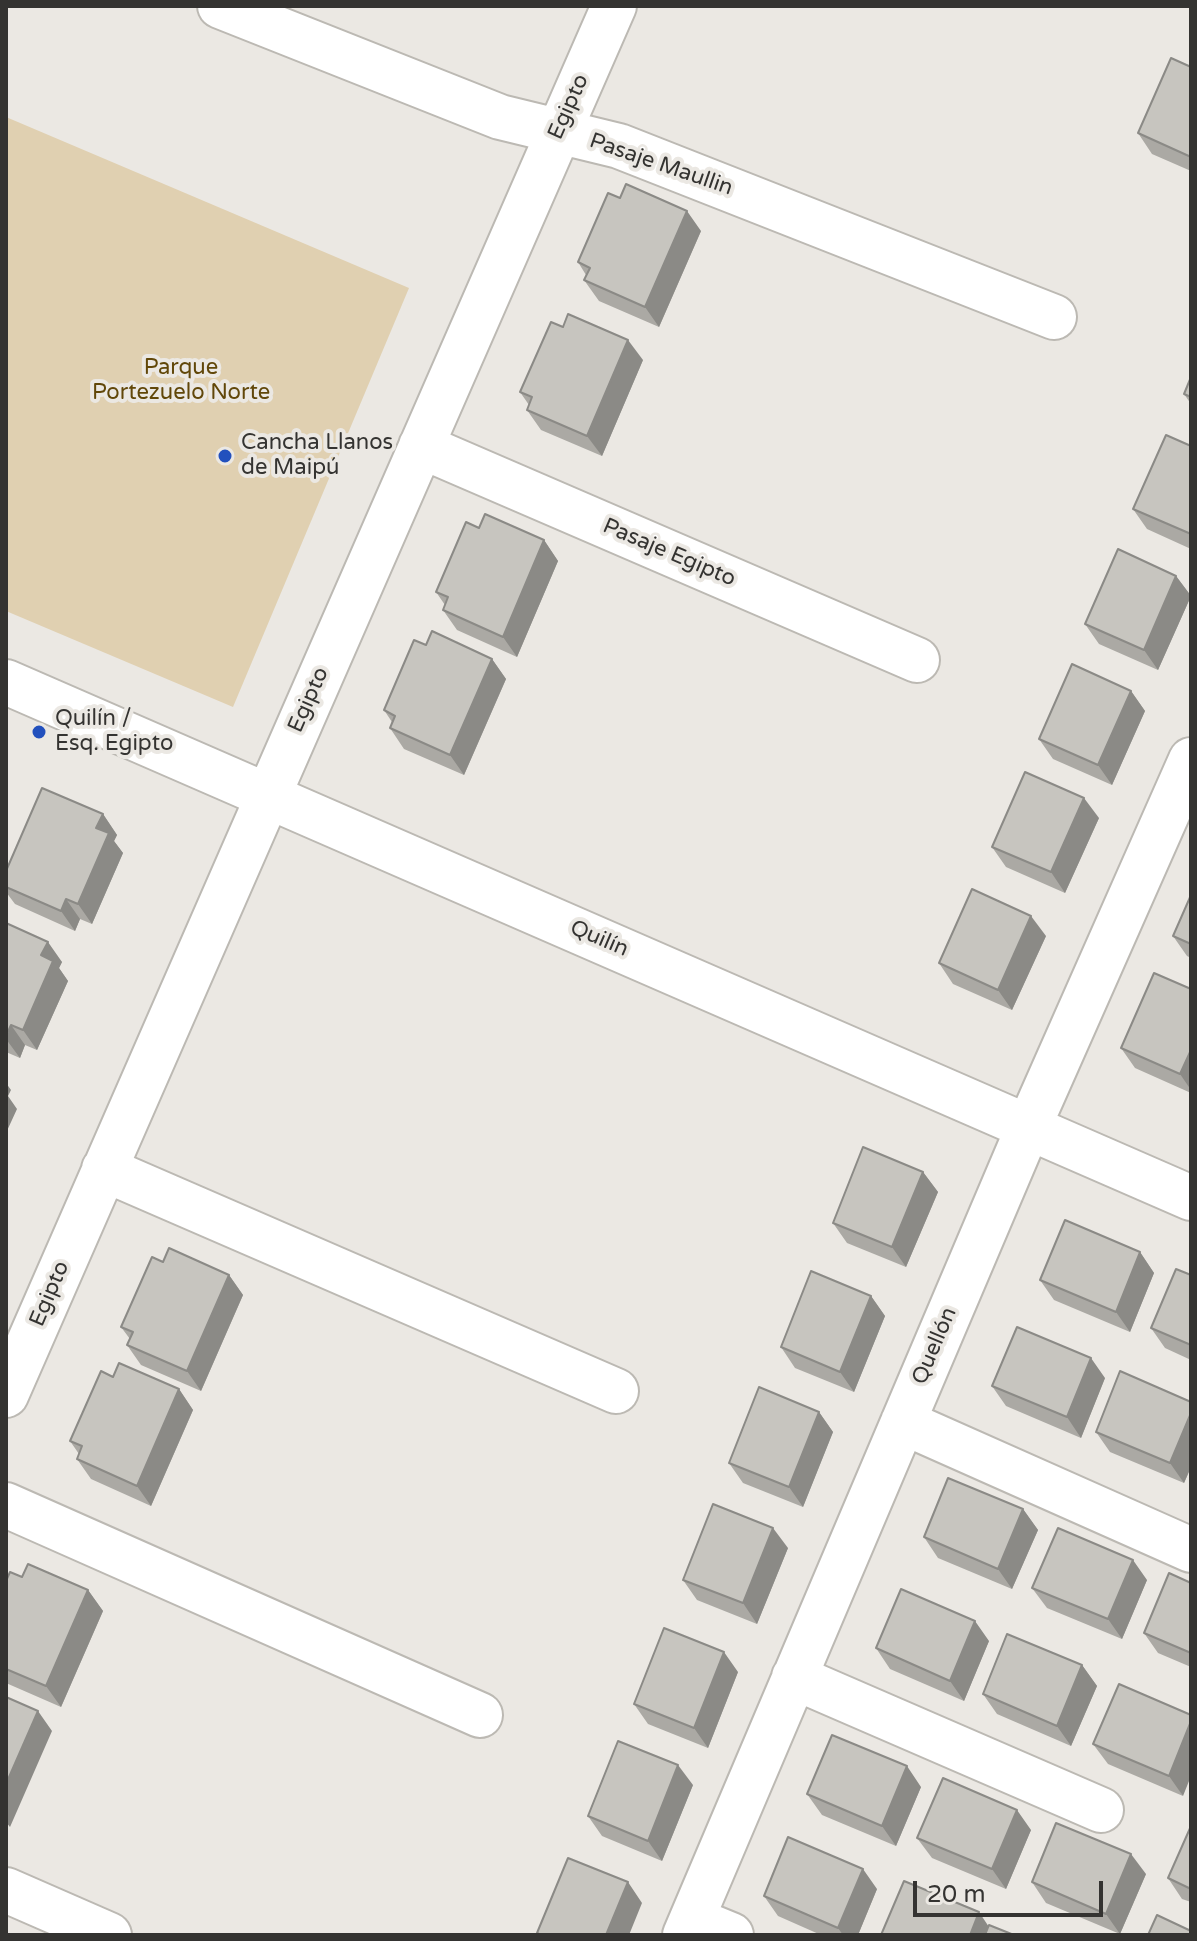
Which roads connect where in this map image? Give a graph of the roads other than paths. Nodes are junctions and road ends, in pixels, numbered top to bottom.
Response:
1 (220, 6) edge
2 (614, 6) edge
3 (558, 131) junction
4 (1054, 317) dead end
5 (421, 446) junction
6 (917, 660) dead end
7 (6, 682) edge
8 (1191, 760) edge
9 (267, 795) junction
10 (1029, 1126) junction
11 (104, 1169) junction
12 (1191, 1198) edge
13 (616, 1391) dead end
14 (6, 1395) edge
15 (903, 1422) junction
16 (6, 1505) edge
17 (1191, 1550) edge
18 (794, 1677) junction
19 (480, 1715) dead end
20 (1101, 1810) dead end
21 (6, 1890) edge
22 (688, 1927) edge
23 (109, 1935) edge
24 (731, 1935) edge

1 - 3 street, Pasaje Maullin
2 - 3 street, Egipto
3 - 4 street, Pasaje Maullin
3 - 5 street, Egipto
5 - 6 street, Pasaje Egipto
5 - 9 street, Egipto
7 - 9 street, Quilín
8 - 10 street, Quellón
9 - 10 street, Quilín
9 - 11 street, Egipto
10 - 12 street, Quilín
10 - 15 street, Quellón
11 - 13 street
11 - 14 street, Egipto
15 - 17 street
15 - 18 street, Quellón
16 - 19 street
18 - 20 street
18 - 22 street, Quellón
21 - 23 street
22 - 24 street

